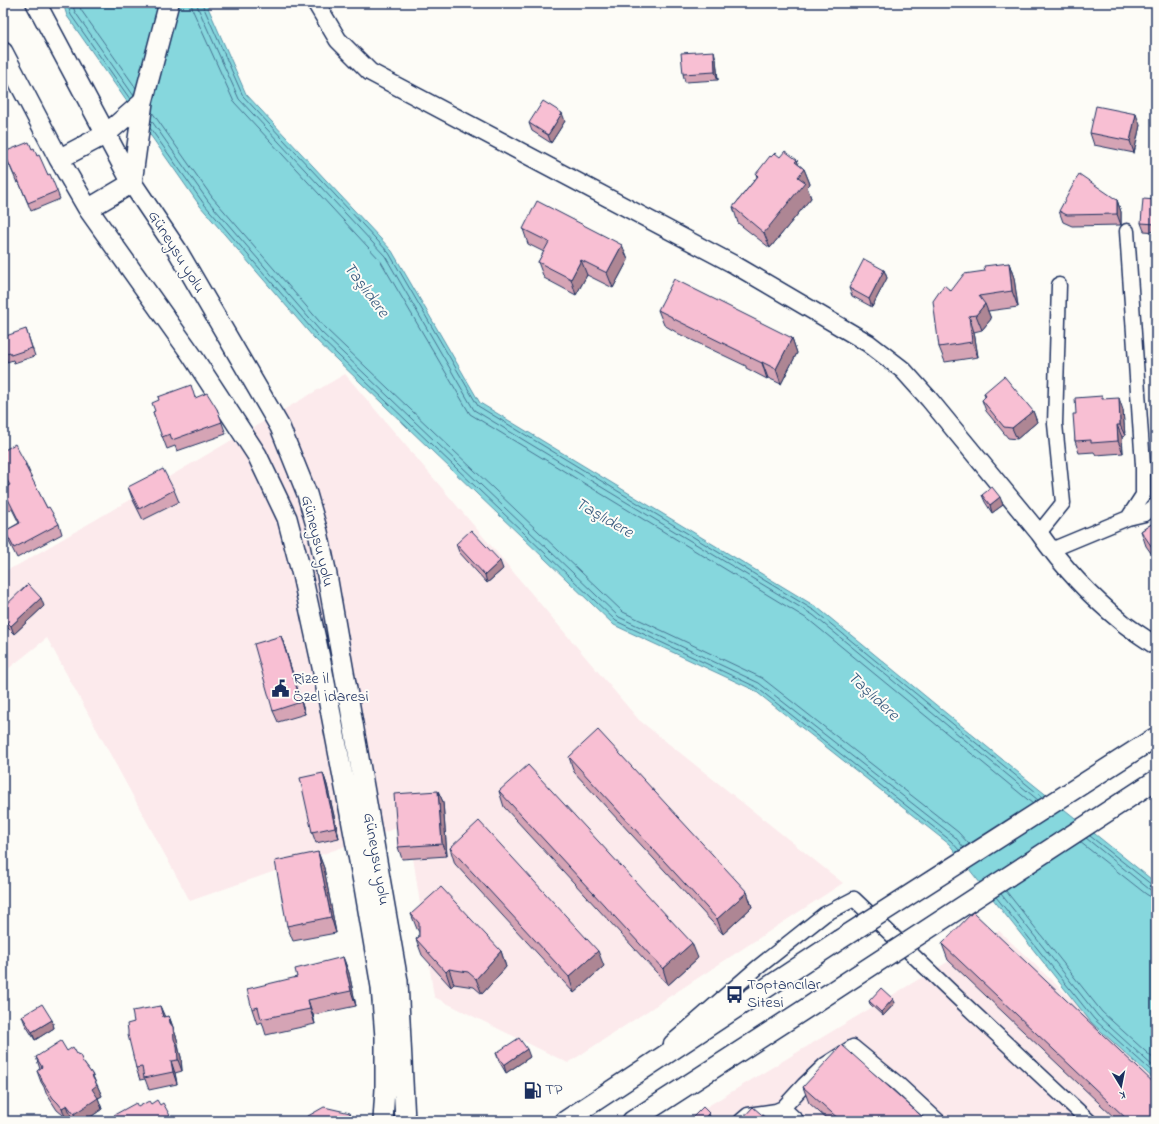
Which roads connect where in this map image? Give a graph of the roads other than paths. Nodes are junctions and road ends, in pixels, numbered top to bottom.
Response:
1 (36, 3) edge
2 (169, 3) edge
3 (316, 3) edge
4 (3, 52) edge
5 (143, 102) junction
6 (106, 134) junction
7 (59, 159) junction
8 (132, 183) junction
9 (88, 209) junction
10 (1127, 231) dead end
11 (1059, 285) dead end
12 (1156, 505) edge
13 (1128, 518) junction
14 (1039, 533) junction
15 (1051, 550) junction
16 (1156, 646) edge
17 (1156, 737) edge
18 (1156, 780) edge
19 (625, 1082) junction
20 (783, 1108) junction
21 (406, 1120) edge
22 (383, 1121) edge
23 (565, 1121) edge
24 (632, 1121) edge
25 (741, 1121) edge
26 (797, 1121) edge
27 (938, 1121) edge
28 (1089, 1121) edge

1 - 6 main road, Güneysu yolu
2 - 5 main road
3 - 14 street
4 - 7 main road
5 - 6 main road
5 - 8 main road
6 - 7 main road
6 - 8 main road, Güneysu yolu
7 - 9 main road
8 - 9 main road
8 - 21 main road, Güneysu yolu
9 - 22 main road
10 - 13 street
11 - 14 street
12 - 13 street
13 - 15 street
14 - 15 street
15 - 16 street
17 - 19 main road, bridge
18 - 24 main road, bridge
19 - 23 main road
19 - 28 street
20 - 25 street
20 - 26 street
20 - 27 street

